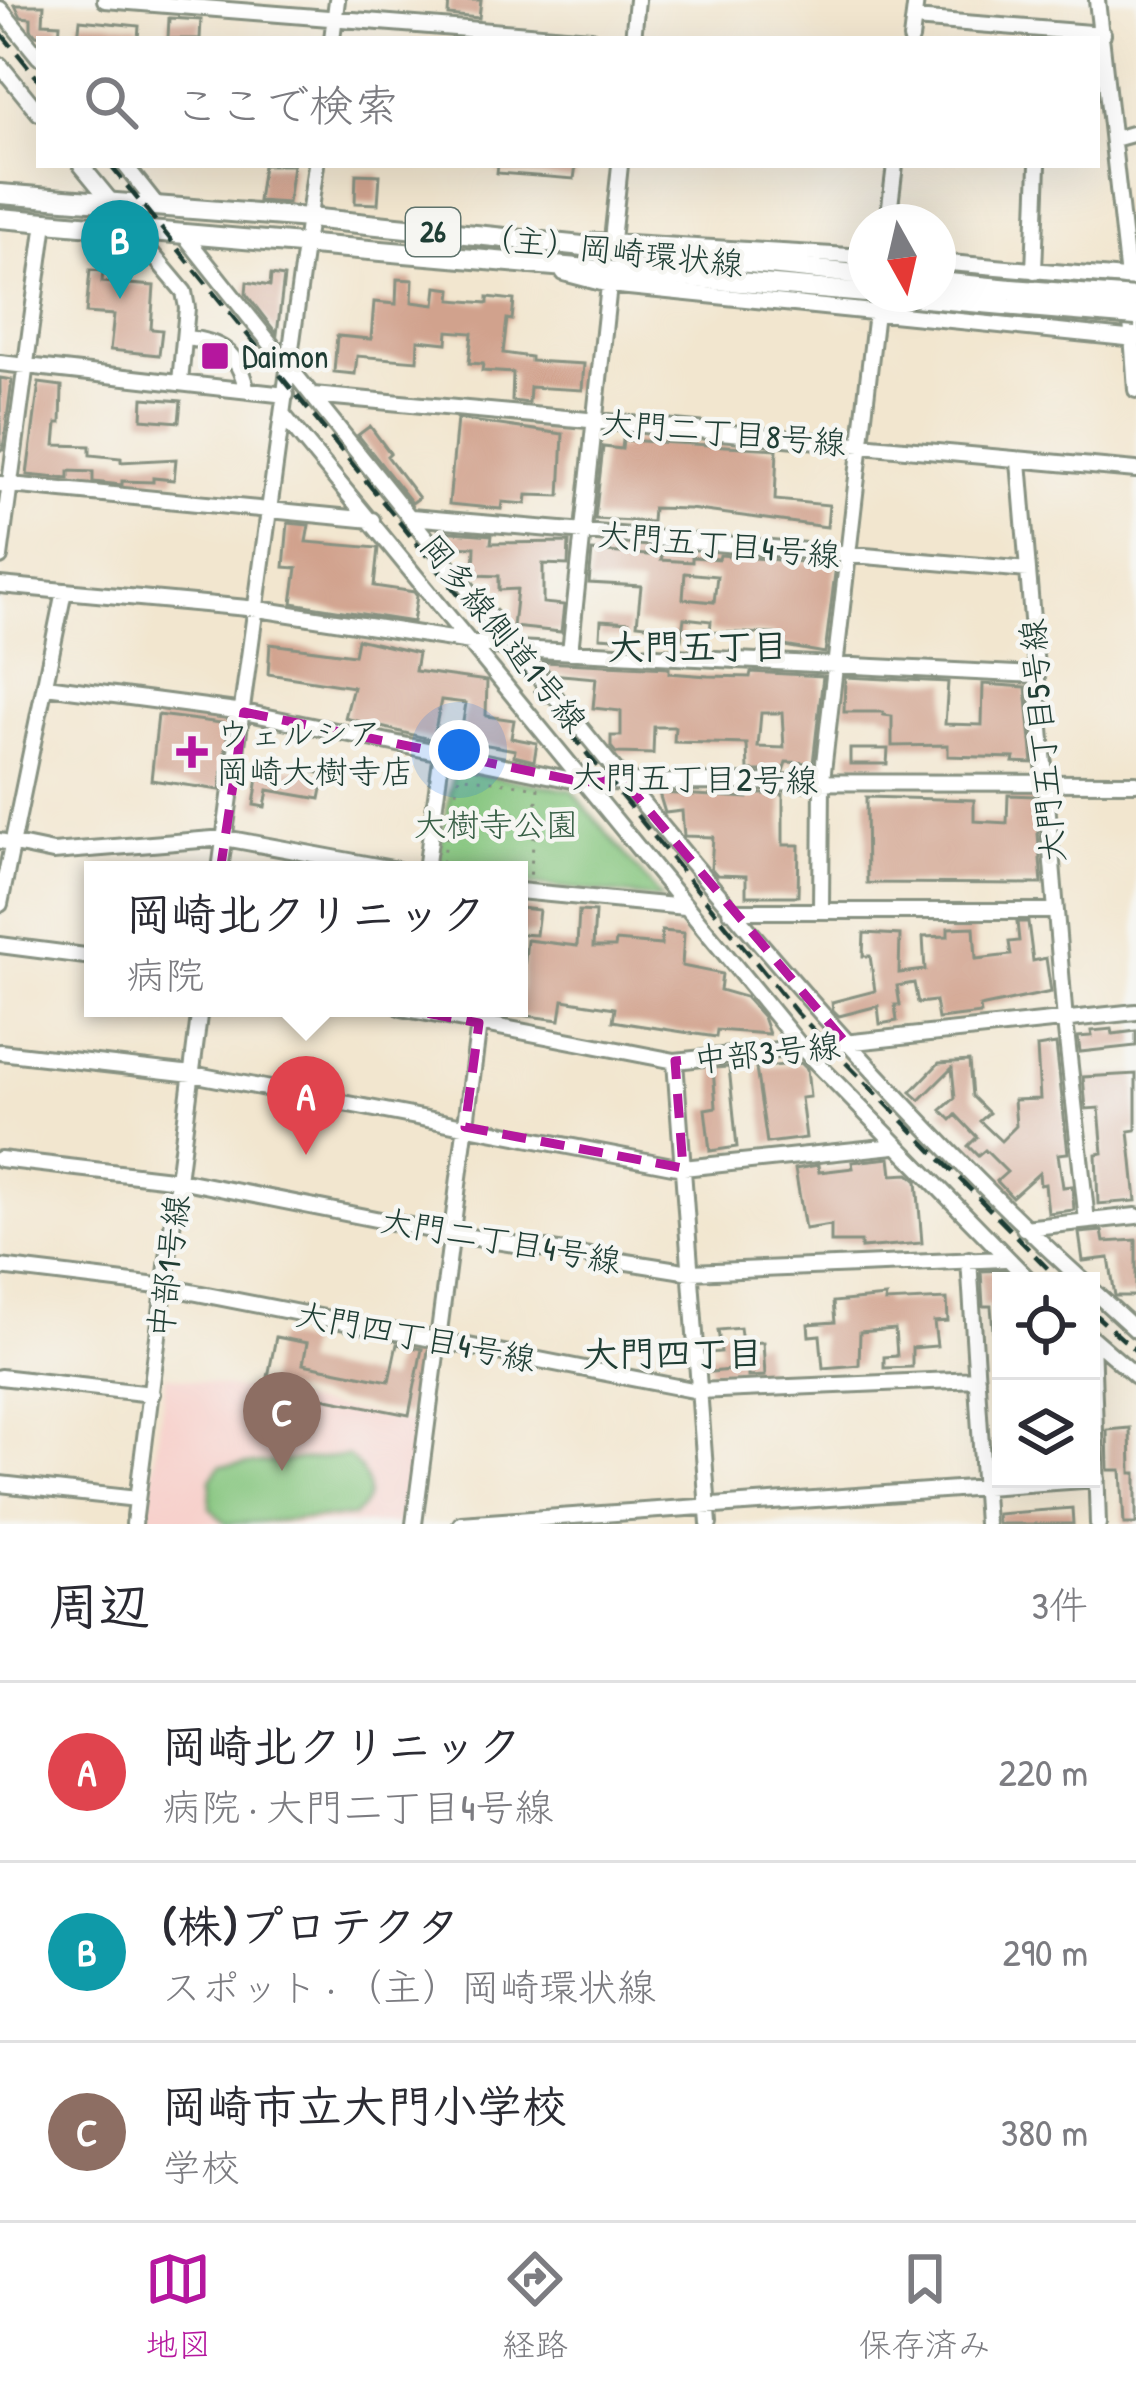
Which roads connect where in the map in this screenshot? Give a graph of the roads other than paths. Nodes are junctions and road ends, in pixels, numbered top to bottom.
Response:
1 (105, 0) edge
2 (337, 0) edge
3 (638, 0) edge
4 (916, 0) edge
5 (1097, 0) edge
6 (0, 9) edge
7 (334, 18) junction
8 (914, 19) junction
9 (1037, 34) edge
10 (1103, 34) junction
11 (332, 36) edge
12 (554, 36) edge
13 (633, 36) edge
14 (911, 36) edge
15 (36, 53) edge
16 (0, 65) edge
17 (36, 109) edge
18 (1136, 133) edge
19 (1114, 140) junction
20 (83, 168) edge
21 (127, 168) edge
22 (316, 168) edge
23 (620, 168) edge
24 (896, 168) edge
25 (1038, 168) edge
26 (0, 194) edge
27 (113, 204) junction
28 (891, 204) edge
29 (159, 208) junction
30 (0, 218) edge
31 (309, 218) junction
32 (45, 222) junction
33 (133, 231) junction
34 (184, 236) junction
35 (612, 240) junction
36 (536, 244) junction
37 (305, 247) junction
38 (848, 256) edge
39 (530, 264) junction
40 (956, 264) edge
41 (1034, 271) junction
42 (848, 273) edge
43 (1132, 279) edge
44 (609, 285) junction
45 (956, 286) edge
46 (848, 291) edge
47 (1013, 297) junction
48 (1136, 298) edge
49 (956, 300) edge
50 (848, 301) edge
51 (877, 312) edge
52 (886, 312) edge
53 (1136, 316) edge
54 (185, 338) junction
55 (1134, 339) edge
56 (0, 363) edge
57 (289, 367) junction
58 (25, 368) junction
59 (180, 382) junction
60 (246, 388) junction
61 (1136, 390) edge
62 (286, 395) junction
63 (313, 395) junction
64 (284, 416) junction
65 (594, 420) junction
66 (862, 444) junction
67 (1019, 461) junction
68 (1136, 470) edge
69 (5, 485) edge
70 (271, 510) junction
71 (411, 517) junction
72 (373, 520) junction
73 (582, 531) junction
74 (0, 557) edge
75 (849, 557) junction
76 (1028, 570) junction
77 (0, 585) edge
78 (64, 591) junction
79 (258, 609) junction
80 (469, 642) junction
81 (517, 650) junction
82 (570, 652) junction
83 (837, 665) junction
84 (1036, 675) junction
85 (46, 686) junction
86 (244, 712) junction
87 (442, 752) junction
88 (623, 780) junction
89 (822, 780) junction
90 (582, 782) junction
91 (1046, 783) junction
92 (1136, 783) edge
93 (225, 838) junction
94 (6, 842) edge
95 (221, 861) edge
96 (349, 861) edge
97 (427, 861) edge
98 (528, 885) edge
99 (0, 904) edge
100 (685, 907) junction
101 (821, 909) junction
102 (1056, 910) junction
103 (730, 911) junction
104 (0, 945) edge
105 (84, 956) edge
106 (1136, 1012) edge
107 (199, 1017) edge
108 (480, 1017) edge
109 (488, 1017) edge
110 (1066, 1021) junction
111 (846, 1043) junction
112 (803, 1049) junction
113 (0, 1052) edge
114 (675, 1061) junction
115 (192, 1074) junction
116 (465, 1127) junction
117 (894, 1146) junction
118 (0, 1159) edge
119 (683, 1168) junction
120 (179, 1180) junction
121 (1136, 1216) edge
122 (1087, 1221) junction
123 (1024, 1228) junction
124 (452, 1234) junction
125 (1005, 1258) junction
126 (969, 1259) junction
127 (0, 1268) edge
128 (690, 1272) junction
129 (1020, 1272) edge
130 (1073, 1272) edge
131 (166, 1287) junction
132 (1100, 1296) edge
133 (1136, 1330) edge
134 (438, 1340) junction
135 (1100, 1344) edge
136 (1136, 1376) edge
137 (0, 1377) edge
138 (977, 1379) junction
139 (698, 1390) junction
140 (152, 1394) junction
141 (0, 1484) edge
142 (995, 1488) edge
143 (1097, 1488) edge
144 (984, 1489) junction
145 (137, 1499) junction
146 (705, 1507) junction
147 (134, 1524) edge
148 (414, 1524) edge
149 (461, 1524) edge
150 (709, 1524) edge
151 (986, 1524) edge
152 (1098, 1524) edge

1 - 7 street
2 - 7 street
3 - 13 street
4 - 8 street
5 - 10 street
6 - 15 street
7 - 11 street
7 - 12 street
8 - 9 street
8 - 14 street
9 - 10 street
10 - 19 street
16 - 17 street
18 - 19 street
19 - 43 street
20 - 27 street
21 - 29 street
22 - 31 street
23 - 35 street
24 - 28 street
25 - 41 street
26 - 27 main road, （主）岡崎環状線 / 26
27 - 29 main road, （主）岡崎環状線 / 26
29 - 31 main road, （主）岡崎環状線 / 26
30 - 32 main road, （主）岡崎環状線 / 26
31 - 36 main road, （主）岡崎環状線 / 26
31 - 37 street
32 - 33 main road, （主）岡崎環状線 / 26
32 - 58 street
33 - 34 main road, （主）岡崎環状線 / 26
33 - 54 street
34 - 37 main road, （主）岡崎環状線 / 26
34 - 57 street, 岡多線側道1号線
35 - 36 street
35 - 38 street
36 - 42 main road, （主）岡崎環状線 / 26
37 - 39 main road, （主）岡崎環状線 / 26
37 - 57 street
39 - 44 street
39 - 46 main road, （主）岡崎環状線 / 26
40 - 41 street
41 - 43 street
43 - 55 street
44 - 50 street
44 - 65 street
45 - 47 main road
47 - 48 main road, bridge
47 - 49 main road
47 - 53 main road, bridge
51 - 66 street
52 - 55 street
54 - 59 street
54 - 60 street
55 - 61 street
56 - 58 street
57 - 62 street
57 - 63 street, 岡多線側道1号線
58 - 59 street
58 - 69 street
59 - 60 street
60 - 62 street
62 - 64 street
63 - 65 street, 大門二丁目8号線
63 - 71 street, 岡多線側道1号線
64 - 70 street
64 - 72 street
65 - 66 street, 大門二丁目8号線
65 - 73 street
66 - 67 street, 大門二丁目8号線
66 - 75 street
67 - 68 street, 大門二丁目8号線
67 - 76 street, 大門五丁目5号線
69 - 70 street
69 - 74 street
70 - 72 street
70 - 79 street
71 - 73 street, 大門五丁目4号線
71 - 81 street, 岡多線側道1号線
72 - 80 street
73 - 75 street, 大門五丁目4号線
73 - 82 street
75 - 76 street, 大門五丁目4号線
75 - 83 street
76 - 84 street, 大門五丁目5号線
77 - 78 street
78 - 79 street
78 - 85 street
79 - 80 street
79 - 86 street
80 - 81 street
80 - 90 street
81 - 82 street
81 - 88 street, 岡多線側道1号線
82 - 83 street
83 - 84 street
83 - 89 street
84 - 91 street, 大門五丁目5号線
85 - 86 street, 大門五丁目2号線
85 - 94 street
86 - 87 street, 大門五丁目2号線
86 - 93 street
87 - 90 street, 大門五丁目2号線
87 - 97 street
88 - 89 street, 大門五丁目2号線
88 - 90 street, 大門五丁目2号線
88 - 103 street, 岡多線側道1号線
89 - 91 street, 大門五丁目2号線
89 - 101 street
90 - 100 street
91 - 92 street, 大門五丁目2号線
91 - 102 street, 大門五丁目5号線
93 - 94 street
93 - 95 street
93 - 96 street
94 - 99 street
98 - 100 street
100 - 112 street
101 - 102 street
101 - 103 street
102 - 110 street, 大門五丁目5号線
103 - 111 street, 岡多線側道1号線
104 - 105 street
106 - 110 street, 中部3号線
107 - 115 street, 中部1号線
108 - 116 street
109 - 114 street, 中部3号線
110 - 111 street, 中部3号線
110 - 122 street, 大門五丁目5号線
111 - 112 street, 中部3号線
111 - 123 street, 岡多線側道1号線
112 - 114 street, 中部3号線
112 - 117 street
113 - 115 street
114 - 119 street
115 - 116 street
115 - 120 street, 中部1号線
116 - 119 street
116 - 124 street
117 - 119 street
117 - 125 street
118 - 120 street, 大門二丁目4号線
119 - 128 street
120 - 124 street, 大門二丁目4号線
120 - 131 street, 中部1号線
121 - 122 street
122 - 123 street
123 - 130 street, 岡多線側道1号線
124 - 128 street, 大門二丁目4号線
124 - 134 street
125 - 126 street, 大門二丁目4号線
125 - 129 street
126 - 128 street, 大門二丁目4号線
126 - 138 street
127 - 131 street, 大門四丁目4号線
128 - 139 street
131 - 134 street, 大門四丁目4号線
131 - 140 street, 中部1号線
132 - 133 street
134 - 139 street, 大門四丁目4号線
134 - 148 street
135 - 136 street
137 - 140 street
138 - 139 street, 大門四丁目4号線
138 - 144 street
139 - 146 street
140 - 145 street, 中部1号線
141 - 145 street
142 - 144 street
143 - 152 street
144 - 146 street
144 - 151 street
145 - 147 street, 中部1号線
146 - 149 street
146 - 150 street

